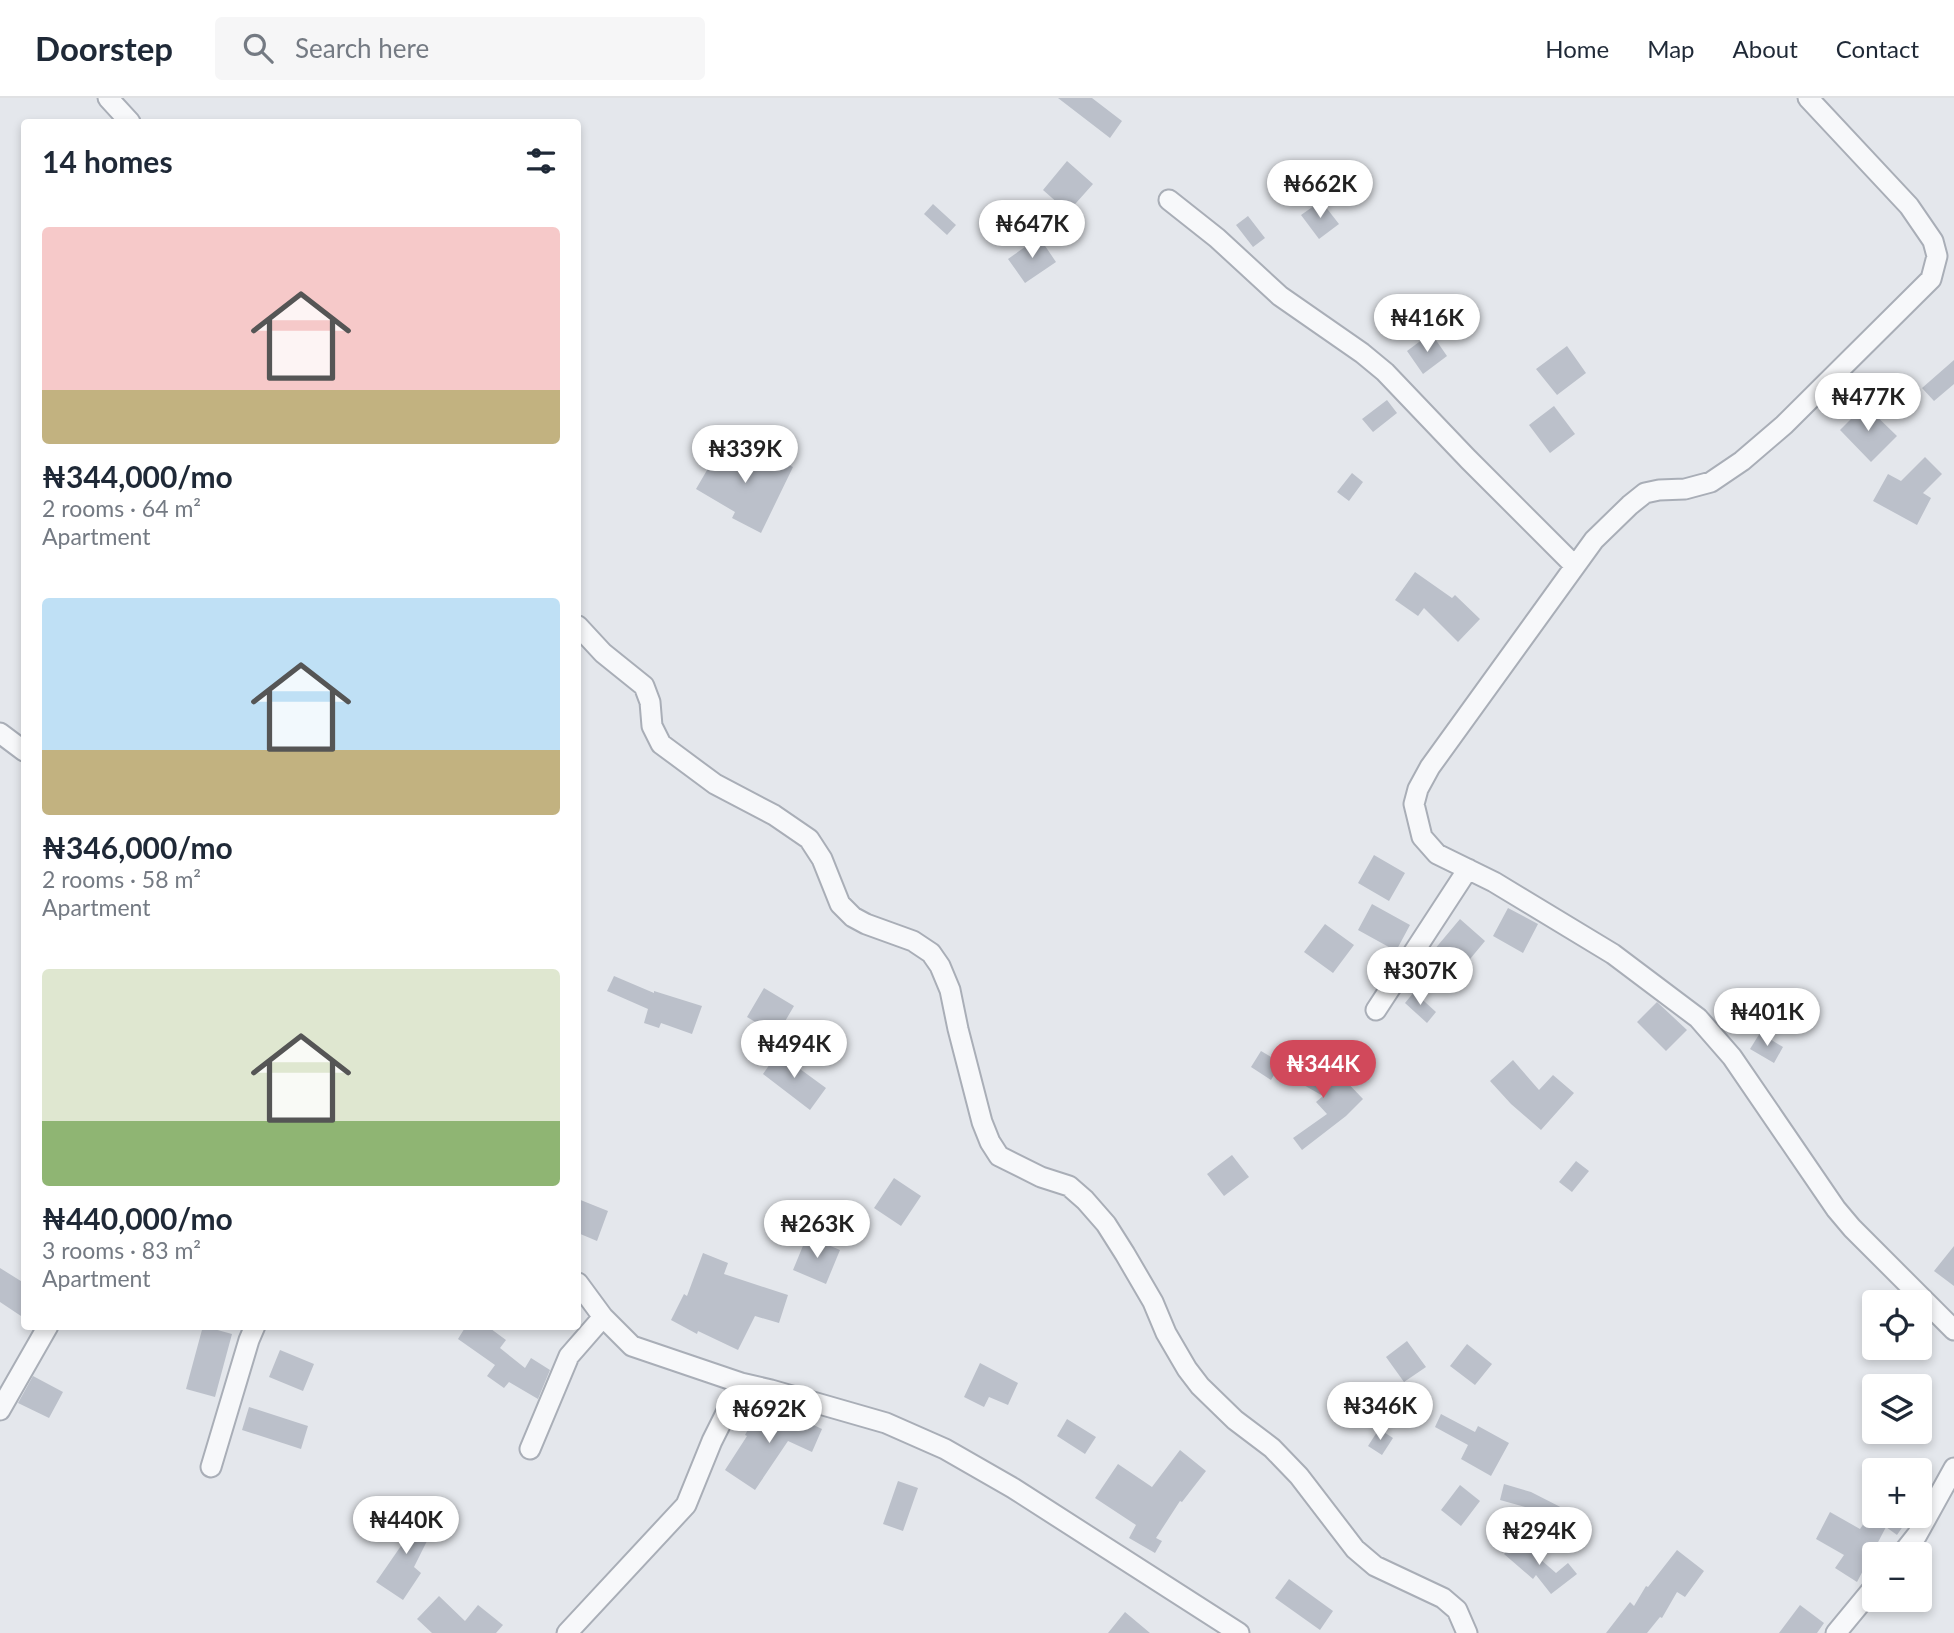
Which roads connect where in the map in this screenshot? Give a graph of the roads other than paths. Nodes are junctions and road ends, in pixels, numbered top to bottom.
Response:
1 (108, 98) edge
2 (1808, 98) edge
3 (127, 119) edge
4 (1169, 200) dead end
5 (1575, 566) junction
6 (581, 629) edge
7 (0, 733) edge
8 (21, 749) edge
9 (1468, 869) junction
10 (1376, 1010) dead end
11 (581, 1287) edge
12 (603, 1317) junction
13 (1954, 1329) edge
14 (46, 1330) edge
15 (253, 1330) edge
16 (741, 1383) junction
17 (0, 1410) edge
18 (530, 1449) dead end
19 (211, 1467) dead end
20 (1954, 1468) edge
21 (1911, 1542) edge
22 (1862, 1602) edge
23 (1215, 1628) edge
24 (567, 1633) edge
25 (1239, 1633) edge
26 (1467, 1633) edge
27 (1836, 1633) edge

1 - 3 street
2 - 5 street
4 - 5 street
5 - 9 street
6 - 26 street
7 - 8 street
9 - 10 street
9 - 13 street
11 - 12 street
12 - 16 street
12 - 18 street
14 - 17 street
15 - 19 street
16 - 23 street
16 - 24 street
20 - 21 street
22 - 27 street
23 - 25 street

